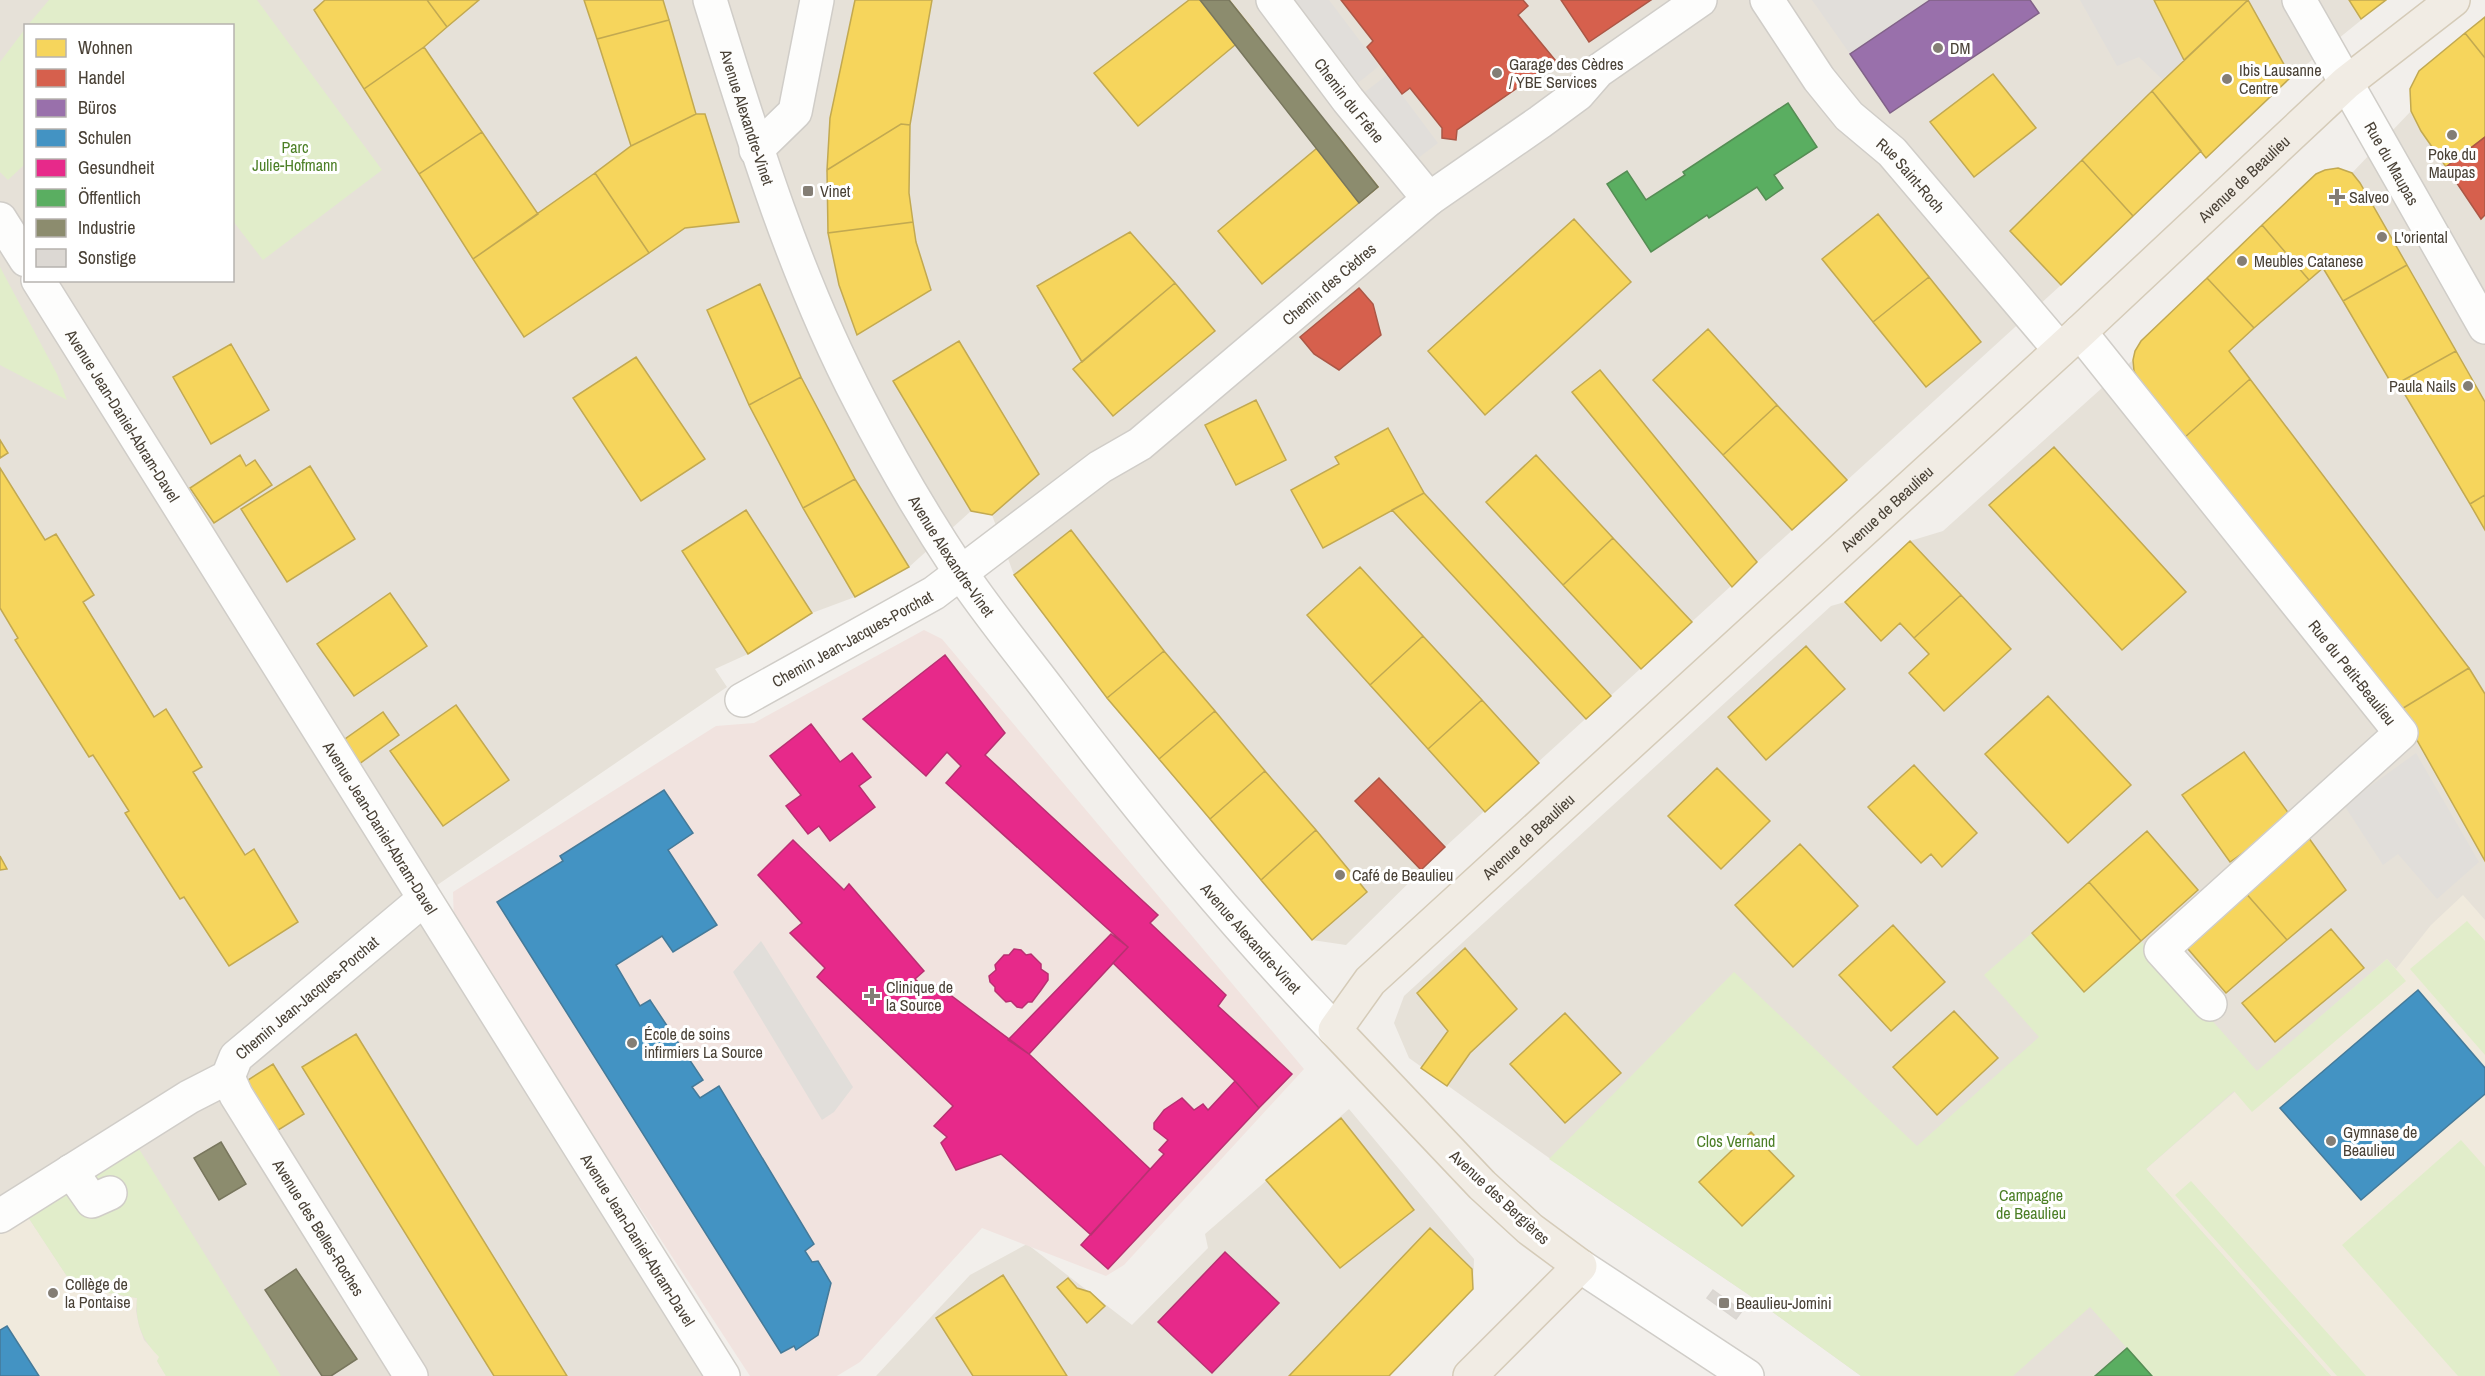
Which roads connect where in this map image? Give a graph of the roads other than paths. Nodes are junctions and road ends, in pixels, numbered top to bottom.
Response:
1 (710, 0) edge
2 (817, 0) edge
3 (1273, 0) edge
4 (1700, 0) edge
5 (1767, 0) edge
6 (2299, 0) edge
7 (2453, 0) edge
8 (2346, 83) junction
9 (756, 150) junction
10 (1429, 199) junction
11 (0, 219) edge
12 (24, 257) edge
13 (39, 282) edge
14 (2485, 327) edge
15 (2070, 341) junction
16 (961, 572) junction
17 (742, 700) dead end
18 (424, 899) junction
19 (2210, 1004) dead end
20 (1335, 1030) junction
21 (228, 1077) junction
22 (71, 1171) junction
23 (110, 1193) dead end
24 (0, 1216) edge
25 (1580, 1266) junction
26 (411, 1376) edge
27 (723, 1376) edge
28 (1470, 1376) edge
29 (1747, 1376) edge

1 - 9 street, Avenue Alexandre-Vinet
2 - 9 street
3 - 10 street, Chemin du Frêne
4 - 10 street, Chemin des Cèdres
5 - 15 street, Rue Saint-Roch
6 - 8 street, Rue du Maupas
7 - 8 main road, Avenue de Beaulieu
8 - 14 street, Rue du Maupas
8 - 15 main road, Avenue de Beaulieu
9 - 16 street, Avenue Alexandre-Vinet
10 - 16 street, Chemin des Cèdres
11 - 12 street
13 - 18 street, Avenue Jean-Daniel-Abram-Davel
15 - 19 street, Rue du Petit-Beaulieu
15 - 20 main road, Avenue de Beaulieu
16 - 17 street, Chemin Jean-Jacques-Porchat
16 - 20 street, Avenue Alexandre-Vinet
18 - 21 street, Chemin Jean-Jacques-Porchat
18 - 27 street, Avenue Jean-Daniel-Abram-Davel
20 - 25 main road, Avenue des Bergières
21 - 22 street, Chemin Jean-Jacques-Porchat
21 - 26 street, Avenue des Belles-Roches
22 - 23 street
22 - 24 street, Chemin Jean-Jacques-Porchat
25 - 28 main road
25 - 29 street, Avenue des Bergières

